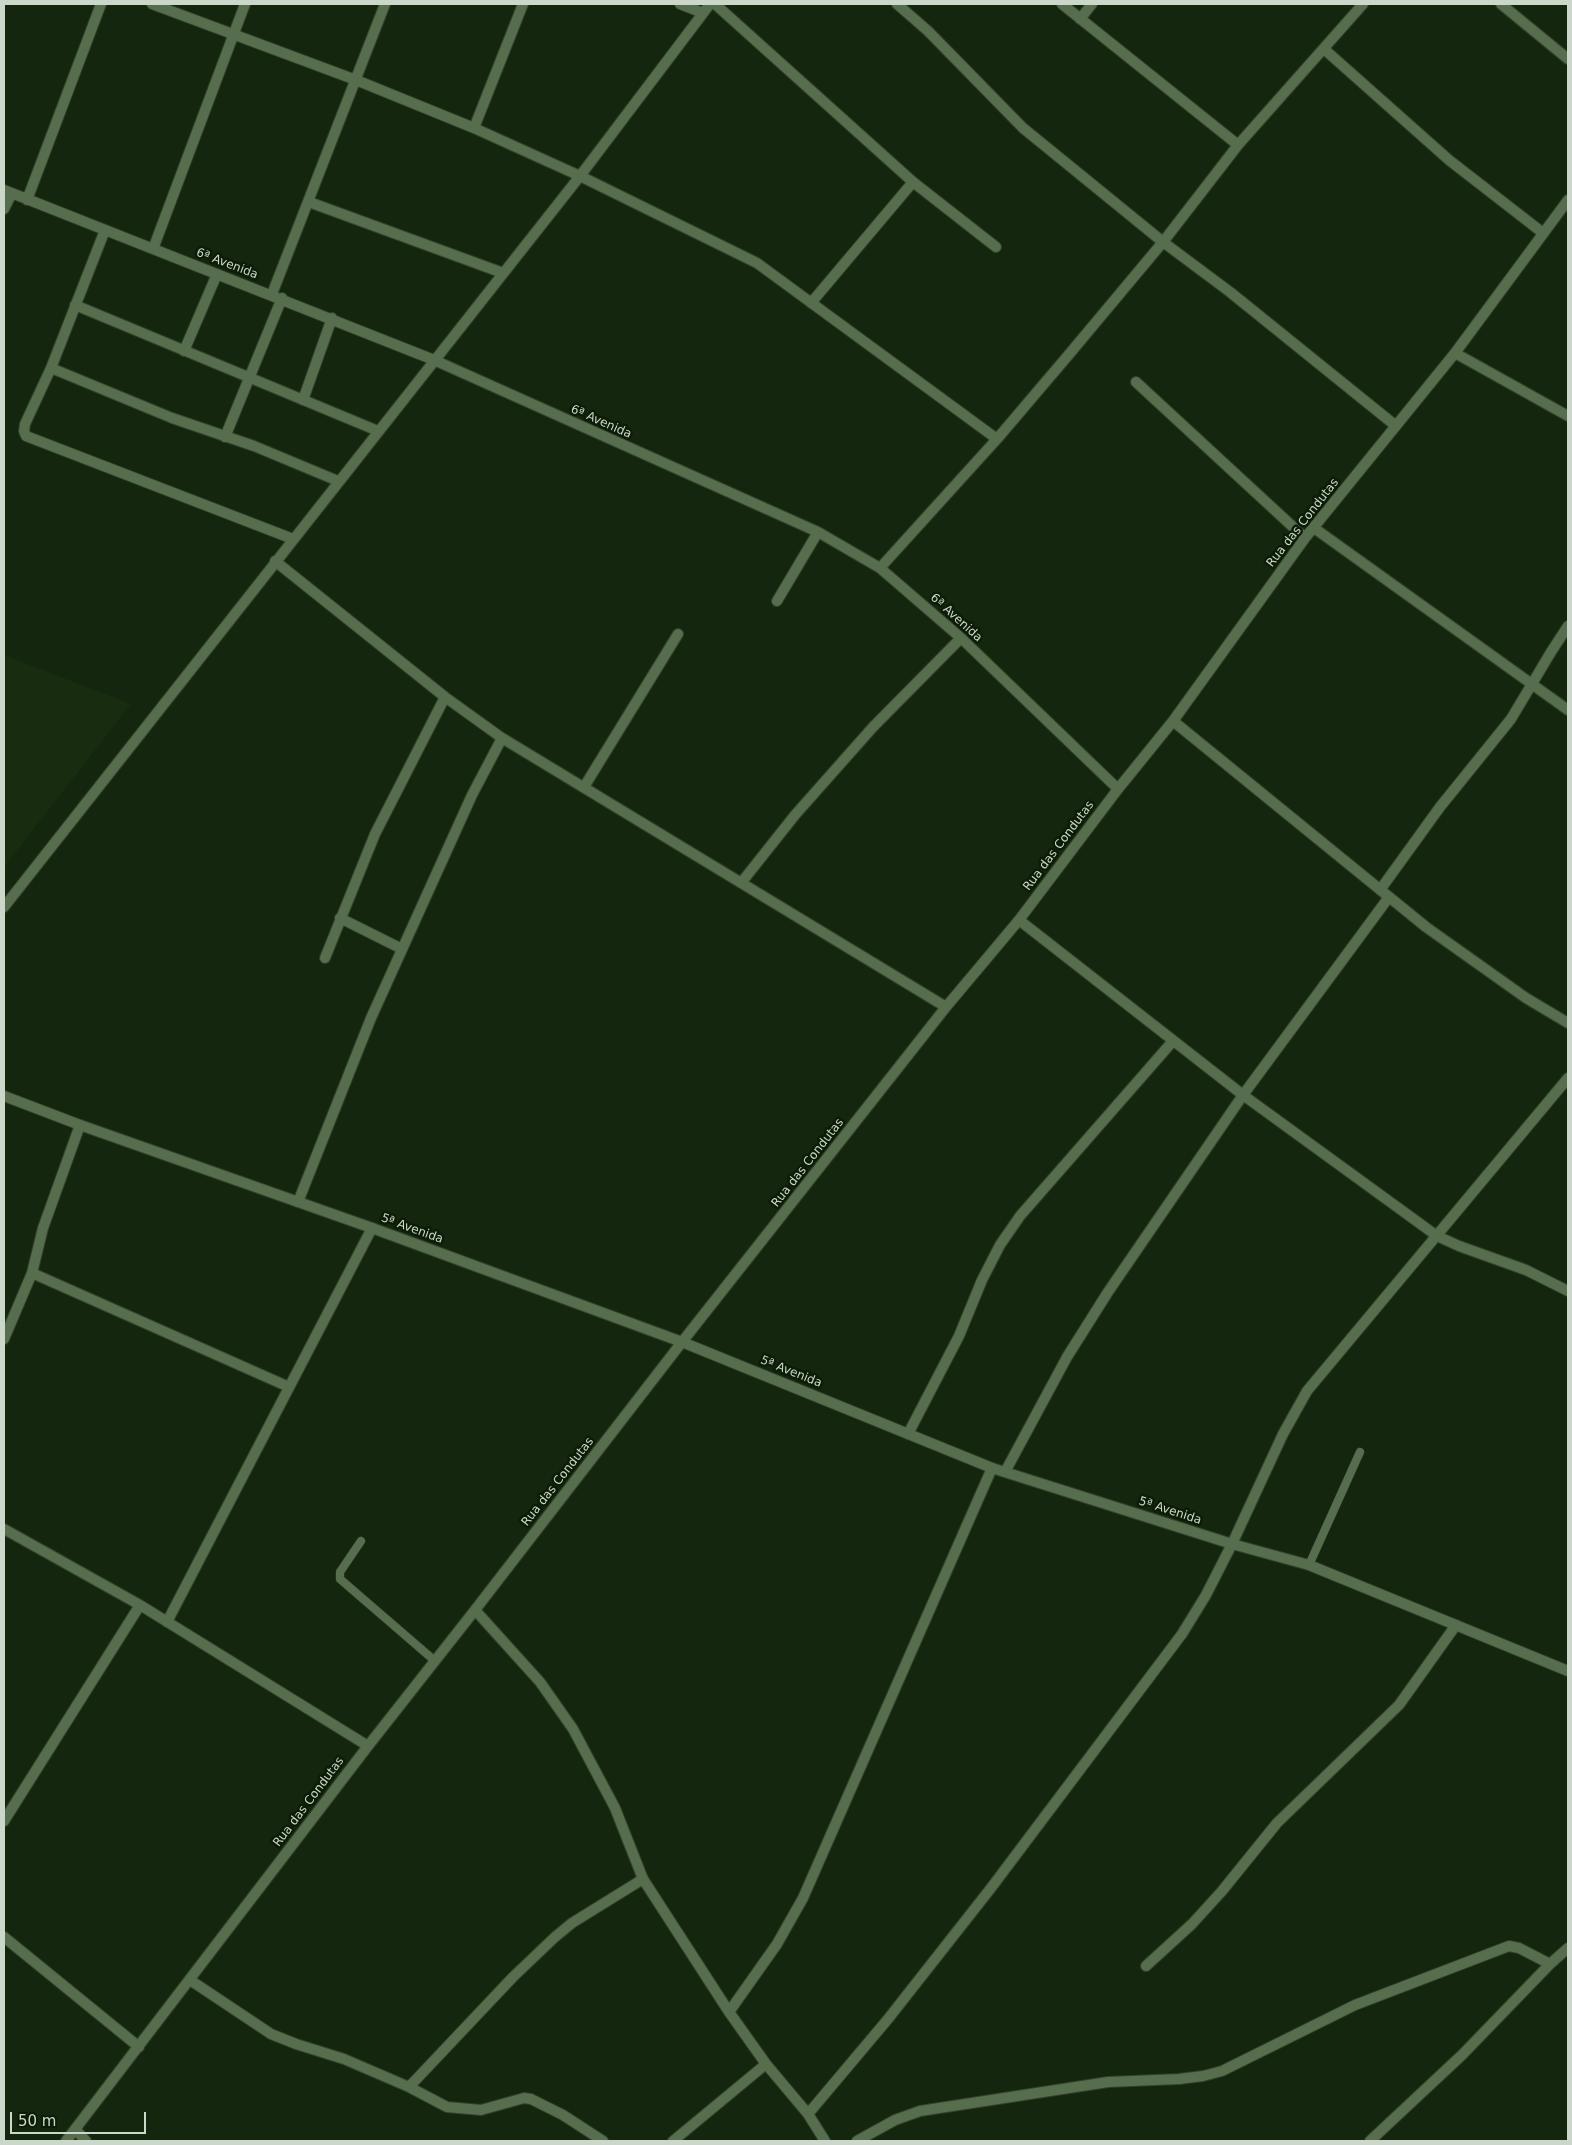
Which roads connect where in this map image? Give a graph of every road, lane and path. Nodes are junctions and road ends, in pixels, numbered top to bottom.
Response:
1 (101, 4) edge
2 (152, 4) edge
3 (245, 4) edge
4 (385, 4) edge
5 (523, 4) edge
6 (680, 4) edge
7 (710, 4) edge
8 (714, 4) edge
9 (896, 4) edge
10 (1062, 4) edge
11 (1092, 4) edge
12 (1363, 4) edge
13 (1501, 4) edge
14 (703, 13) junction
15 (1080, 19) junction
16 (233, 34) junction
17 (1324, 49) junction
18 (1568, 59) edge
19 (356, 80) junction
20 (474, 128) junction
21 (1238, 146) junction
22 (580, 176) junction
23 (913, 182) junction
24 (8, 192) edge
25 (28, 200) junction
26 (1568, 200) edge
27 (309, 202) junction
28 (4, 209) edge
29 (105, 230) junction
30 (1543, 233) junction
31 (1163, 242) junction
32 (996, 247) dead end
33 (154, 249) junction
34 (503, 273) junction
35 (217, 274) junction
36 (277, 296) junction
37 (811, 303) junction
38 (75, 306) junction
39 (332, 318) junction
40 (184, 351) junction
41 (1455, 353) junction
42 (434, 360) junction
43 (51, 368) junction
44 (250, 378) junction
45 (1136, 382) dead end
46 (304, 400) junction
47 (1568, 416) edge
48 (1396, 426) junction
49 (378, 431) junction
50 (225, 437) junction
51 (997, 439) junction
52 (338, 481) junction
53 (1314, 528) junction
54 (818, 532) junction
55 (1306, 538) junction
56 (293, 539) junction
57 (275, 561) junction
58 (880, 568) junction
59 (777, 602) dead end
60 (1568, 626) edge
61 (678, 634) dead end
62 (961, 638) junction
63 (1532, 685) junction
64 (445, 698) junction
65 (1568, 710) edge
66 (1173, 721) junction
67 (502, 738) junction
68 (584, 787) junction
69 (1118, 789) junction
70 (741, 883) junction
71 (1380, 890) junction
72 (1389, 897) junction
73 (4, 907) edge
74 (340, 918) junction
75 (1019, 920) junction
76 (402, 949) junction
77 (325, 958) dead end
78 (946, 1007) junction
79 (1568, 1023) edge
80 (1173, 1041) junction
81 (1568, 1078) edge
82 (1243, 1095) junction
83 (4, 1096) edge
84 (80, 1126) junction
85 (298, 1202) junction
86 (372, 1228) junction
87 (1438, 1236) junction
88 (32, 1273) junction
89 (1568, 1292) edge
90 (4, 1339) edge
91 (682, 1342) junction
92 (289, 1387) junction
93 (908, 1434) junction
94 (1360, 1452) dead end
95 (992, 1468) junction
96 (1005, 1472) junction
97 (4, 1529) edge
98 (361, 1540) dead end
99 (1232, 1544) junction
100 (1309, 1565) junction
101 (140, 1605) junction
102 (476, 1610) junction
103 (167, 1622) junction
104 (1456, 1624) junction
105 (435, 1661) junction
106 (1568, 1672) edge
107 (368, 1746) junction
108 (4, 1821) edge
109 (643, 1879) junction
110 (4, 1937) edge
111 (1568, 1948) edge
112 (1550, 1964) junction
113 (1146, 1966) dead end
114 (190, 1980) junction
115 (729, 2012) junction
116 (139, 2046) junction
117 (766, 2064) junction
118 (409, 2087) junction
119 (808, 2114) junction
120 (75, 2129) junction
121 (66, 2141) edge
122 (86, 2141) edge
123 (603, 2141) edge
124 (673, 2141) edge
125 (825, 2141) edge
126 (858, 2141) edge
127 (1370, 2141) edge

1 - 25 street
2 - 16 street
3 - 16 street
4 - 19 street
5 - 20 street
6 - 14 street
7 - 14 street
8 - 23 street
9 - 31 street
10 - 15 street
11 - 15 street
12 - 17 street
13 - 18 street
14 - 22 street
15 - 21 street
16 - 19 street
16 - 33 street
17 - 21 street
17 - 30 street
19 - 20 street
19 - 27 street
20 - 22 street
21 - 31 street
22 - 34 street
22 - 37 street
23 - 32 street
23 - 37 street
24 - 25 street, 6ª Avenida
24 - 28 street
25 - 29 street, 6ª Avenida
26 - 30 street, Rua das Condutas
27 - 34 street
27 - 36 street
29 - 33 street, 6ª Avenida
29 - 38 street
30 - 41 street, Rua das Condutas
31 - 48 street
31 - 51 street
33 - 35 street, 6ª Avenida
34 - 42 street
35 - 36 street, 6ª Avenida
35 - 40 street
36 - 39 street, 6ª Avenida
36 - 44 street
37 - 51 street
38 - 40 street
38 - 43 street
39 - 42 street, 6ª Avenida
39 - 46 street
40 - 44 street
41 - 47 street
41 - 48 street, Rua das Condutas
42 - 49 street
42 - 54 street, 6ª Avenida
43 - 50 street
43 - 56 street
44 - 46 street
44 - 50 street
45 - 55 street
46 - 49 street
48 - 53 street, Rua das Condutas
49 - 52 street
50 - 52 street
51 - 58 street
52 - 56 street
53 - 55 street, Rua das Condutas
53 - 63 street
54 - 58 street, 6ª Avenida
54 - 59 street
55 - 66 street, Rua das Condutas
56 - 57 street
57 - 64 street
57 - 73 street
58 - 62 street, 6ª Avenida
60 - 63 street
61 - 68 street
62 - 69 street, 6ª Avenida
62 - 70 street
63 - 65 street
63 - 71 street
64 - 67 street
64 - 74 street
66 - 69 street, Rua das Condutas
66 - 71 street
67 - 68 street
67 - 76 street
68 - 70 street
69 - 75 street, Rua das Condutas
70 - 78 street
71 - 72 street
72 - 79 street
72 - 82 street
74 - 76 street
74 - 77 street
75 - 78 street, Rua das Condutas
75 - 80 street
76 - 85 street
78 - 91 street, Rua das Condutas
80 - 82 street
80 - 93 street
81 - 87 street
82 - 87 street
82 - 96 street
83 - 84 street, 5ª Avenida
84 - 85 street, 5ª Avenida
84 - 88 street
85 - 86 street, 5ª Avenida
86 - 91 street, 5ª Avenida
86 - 92 street
87 - 89 street
87 - 99 street
88 - 90 street
88 - 92 street
91 - 93 street, 5ª Avenida
91 - 102 street, Rua das Condutas
92 - 103 street
93 - 95 street, 5ª Avenida
94 - 100 lane
95 - 96 street, 5ª Avenida
95 - 115 street
96 - 99 street, 5ª Avenida
97 - 101 street
98 - 105 lane
99 - 100 street, 5ª Avenida
99 - 119 street
100 - 104 street, 5ª Avenida
101 - 103 street
101 - 108 street
102 - 105 street, Rua das Condutas
102 - 109 street
103 - 107 street
104 - 106 street, 5ª Avenida
104 - 113 street
105 - 107 street, Rua das Condutas
107 - 114 street, Rua das Condutas
109 - 115 street
109 - 118 street
110 - 116 street
111 - 112 street
112 - 126 street
112 - 127 street
114 - 116 street, Rua das Condutas
114 - 118 street
115 - 117 street
116 - 120 street, Rua das Condutas
117 - 119 street
117 - 124 street
118 - 123 street
119 - 125 street
120 - 121 street, Rua das Condutas
120 - 122 street

